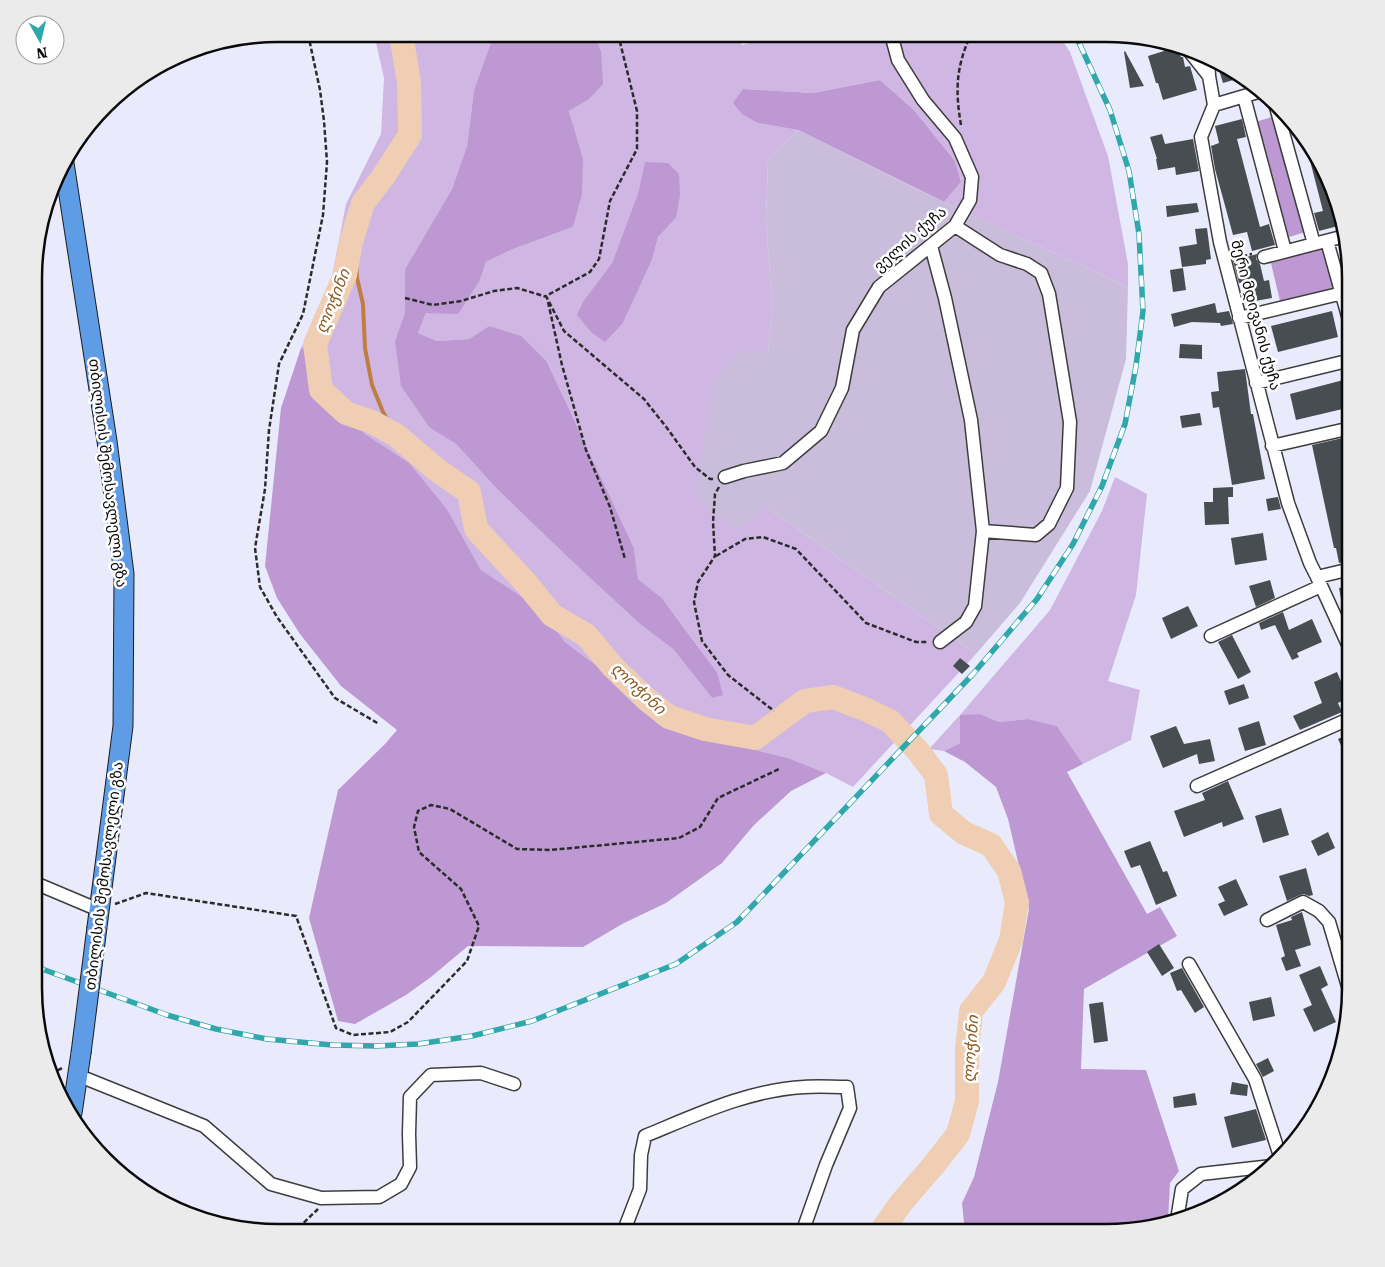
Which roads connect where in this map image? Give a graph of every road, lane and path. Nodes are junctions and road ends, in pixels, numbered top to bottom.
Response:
1 (310, 42) edge
2 (620, 42) edge
3 (893, 42) edge
4 (968, 42) edge
5 (1196, 60) edge
6 (1208, 66) edge
7 (1209, 76) junction
8 (1253, 93) edge
9 (1244, 96) junction
10 (1214, 105) junction
11 (1279, 118) edge
12 (962, 132) dead end
13 (66, 176) edge
14 (955, 226) junction
15 (1339, 238) edge
16 (1327, 241) junction
17 (1314, 244) junction
18 (931, 246) junction
19 (1286, 251) junction
20 (1264, 257) joint
21 (1225, 260) junction
22 (1342, 279) edge
23 (1342, 293) edge
24 (546, 296) junction
25 (405, 298) dead end
26 (1239, 318) junction
27 (1342, 362) edge
28 (1256, 383) junction
29 (1342, 430) edge
30 (1272, 446) junction
31 (725, 478) junction
32 (983, 532) junction
33 (715, 556) junction
34 (625, 559) dead end
35 (1342, 572) edge
36 (1319, 581) junction
37 (1342, 631) edge
38 (1211, 636) dead end
39 (940, 642) joint
40 (774, 711) dead end
41 (1342, 722) edge
42 (378, 724) dead end
43 (780, 769) dead end
44 (1197, 786) dead end
45 (42, 887) edge
46 (98, 918) junction
47 (1267, 920) dead end
48 (1189, 964) dead end
49 (1342, 967) edge
50 (78, 1075) junction
51 (514, 1084) dead end
52 (73, 1105) edge
53 (1278, 1150) edge
54 (1260, 1167) edge
55 (321, 1198) junction
56 (1178, 1213) edge
57 (303, 1224) edge
58 (626, 1224) edge
59 (805, 1224) edge

1 - 42 path
2 - 24 path
3 - 14 street, ველის ქუჩა
4 - 12 path
5 - 7 street
6 - 7 street
7 - 10 street
8 - 9 street
9 - 10 street
9 - 19 street
10 - 21 street, მერი მდივანის ქუჩა
11 - 17 street
13 - 46 highway, თბილისის შემოსავლელი გზა
14 - 18 street, ველის ქუჩა
14 - 32 street
15 - 16 street
16 - 17 street
16 - 22 street
17 - 19 street
18 - 31 street, ველის ქუჩა
18 - 32 street
19 - 20 street
20 - 21 path
21 - 26 street, მერი მდივანის ქუჩა
23 - 26 street
24 - 25 path
24 - 31 path
24 - 34 path
26 - 28 street, მერი მდივანის ქუჩა
27 - 28 street
28 - 30 street, მერი მდივანის ქუჩა
29 - 30 street
30 - 36 street, მერი მდივანის ქუჩა
31 - 33 path
32 - 39 street
33 - 39 path
33 - 40 path
35 - 36 street
36 - 37 street, მერი მდივანის ქუჩა
36 - 38 street
41 - 44 street
43 - 46 path
45 - 46 street
46 - 50 highway, თბილისის შემოსავლელი გზა, bridge
47 - 49 street
48 - 53 street
50 - 52 highway, თბილისის შემოსავლელი გზა
50 - 55 street
51 - 55 street
54 - 56 street
55 - 57 path
58 - 59 street

